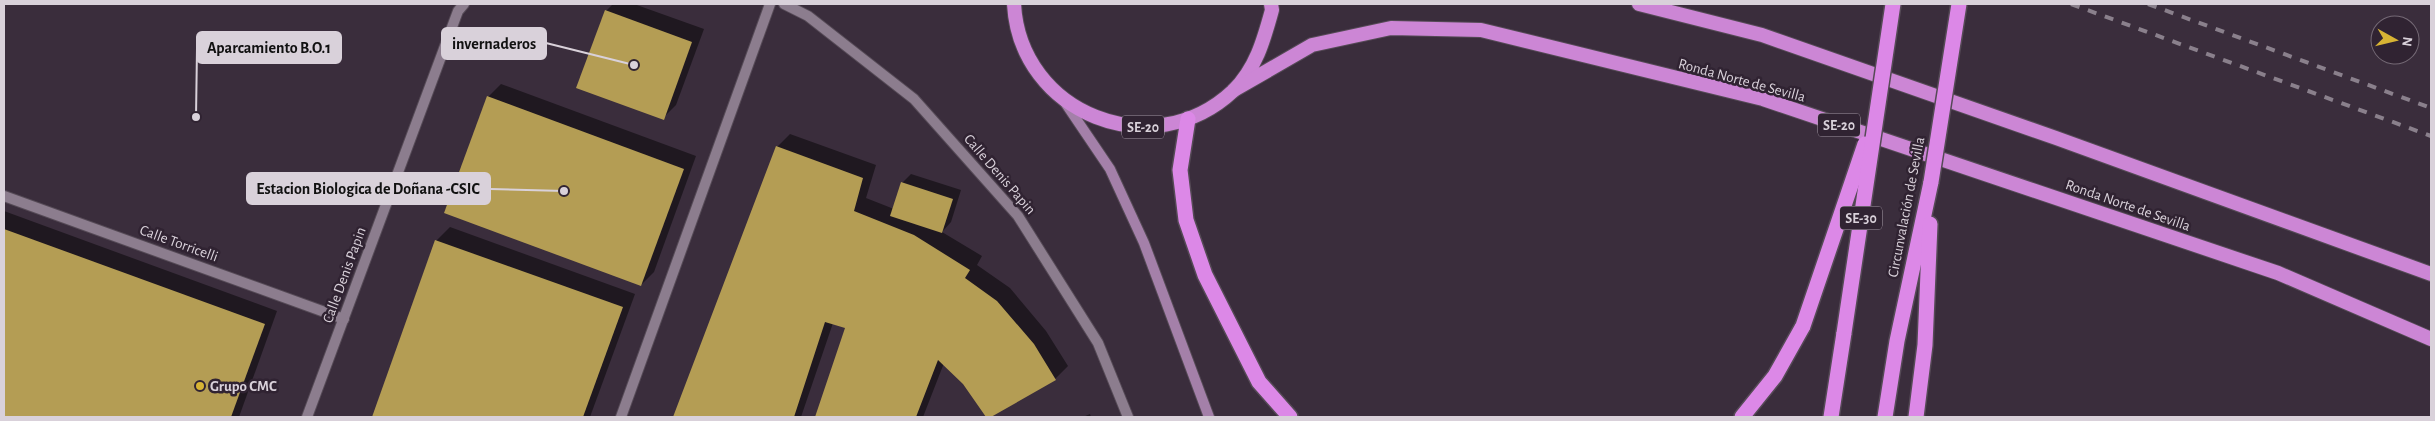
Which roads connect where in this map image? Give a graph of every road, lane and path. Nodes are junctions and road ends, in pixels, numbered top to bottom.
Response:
1 (464, 4) edge
2 (770, 4) edge
3 (784, 4) edge
4 (1014, 4) edge
5 (1272, 4) edge
6 (1639, 4) edge
7 (1893, 4) edge
8 (1959, 4) edge
9 (1234, 90) junction
10 (1064, 100) junction
11 (1878, 104) junction
12 (1188, 119) junction
13 (1931, 182) junction
14 (4, 196) edge
15 (2431, 274) edge
16 (344, 319) junction
17 (2431, 339) edge
18 (307, 417) edge
19 (621, 417) edge
20 (1128, 417) edge
21 (1209, 417) edge
22 (1290, 417) edge
23 (1742, 417) edge
24 (1831, 417) edge
25 (1885, 417) edge
26 (1916, 417) edge

1 - 16 street, Calle Denis Papin
2 - 19 street
3 - 20 street, Calle Denis Papin
4 - 10 highway, Ronda Norte de Sevilla / SE-20
5 - 9 highway, Ronda Norte de Sevilla / SE-20
6 - 15 highway
7 - 11 highway, SE-30, bridge
8 - 13 highway, Circunvalación de Sevilla, bridge
9 - 12 highway, Ronda Norte de Sevilla / SE-20
9 - 17 highway, Ronda Norte de Sevilla / SE-20
10 - 12 highway, Ronda Norte de Sevilla / SE-20
10 - 21 main road
11 - 23 highway, bridge
11 - 24 highway, SE-30, bridge
12 - 22 highway
13 - 25 highway, Circunvalación de Sevilla
13 - 26 highway
14 - 16 street, Calle Torricelli
16 - 18 street, Calle Denis Papin

